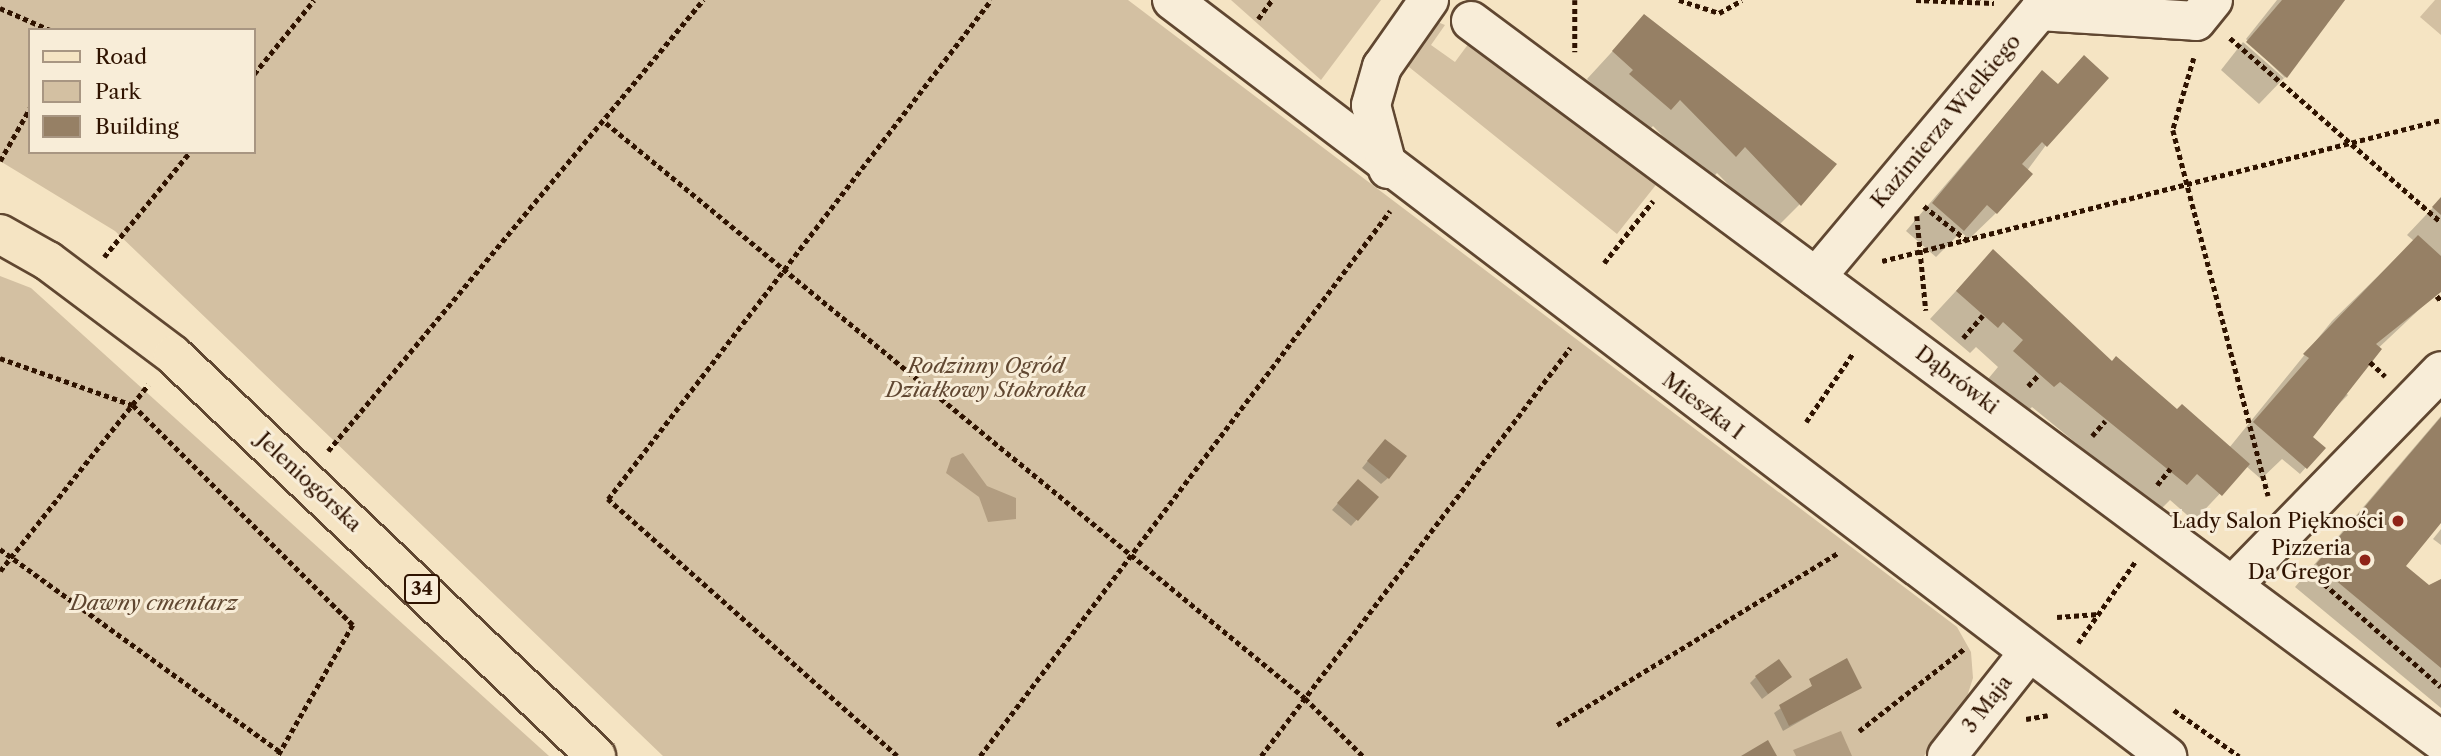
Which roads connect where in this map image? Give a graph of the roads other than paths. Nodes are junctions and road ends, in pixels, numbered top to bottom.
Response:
1 (1172, 0) edge
2 (1429, 0) edge
3 (2204, 16) edge
4 (1471, 21) dead end
5 (1399, 177) junction
6 (0, 234) edge
7 (1816, 277) junction
8 (2441, 371) edge
9 (2233, 585) junction
10 (2029, 652) junction
11 (2441, 741) edge
12 (596, 756) edge
13 (1947, 756) edge
14 (2167, 756) edge

1 - 5 street, Mieszka I
2 - 5 street
3 - 7 street, Kazimierza Wielkiego
4 - 7 street, Dąbrówki
5 - 10 street, Mieszka I
6 - 12 main road, Jeleniogórska / 34
7 - 9 street, Dąbrówki
8 - 9 street
9 - 11 street, Dąbrówki
10 - 13 street, 3 Maja
10 - 14 street, Mieszka I

